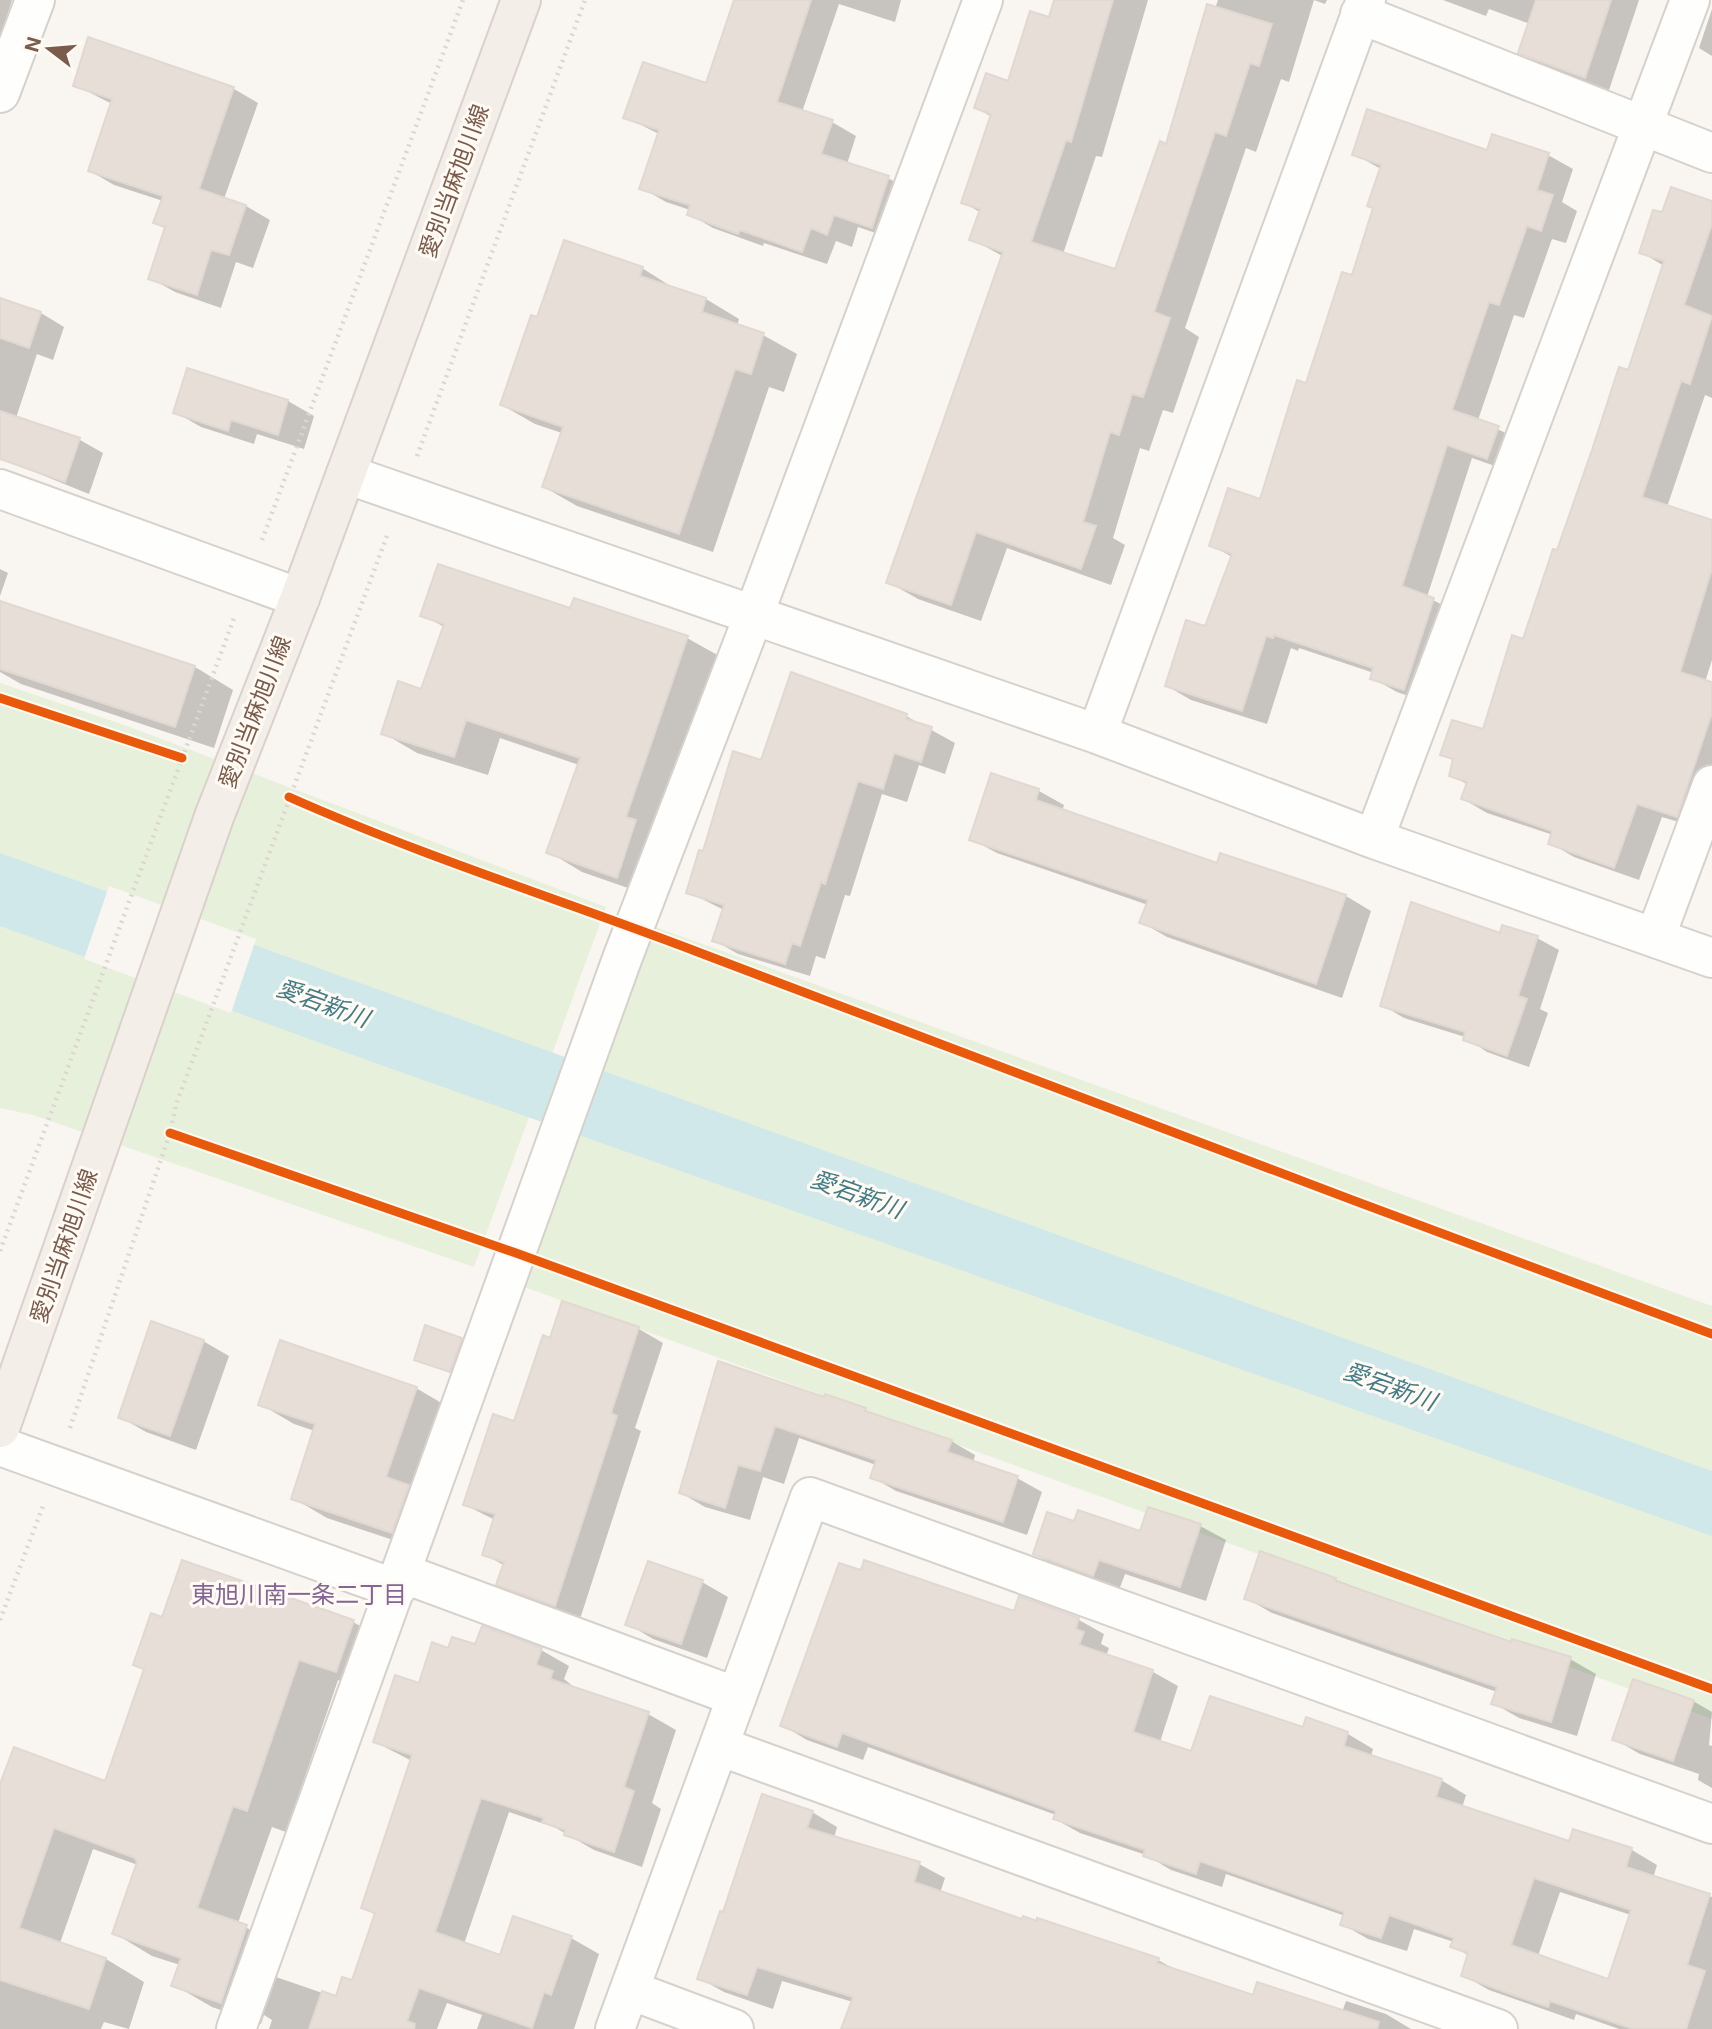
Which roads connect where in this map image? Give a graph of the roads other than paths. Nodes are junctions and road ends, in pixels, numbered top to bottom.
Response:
1 (34, 0) edge
2 (521, 0) edge
3 (983, 0) edge
4 (1690, 0) edge
5 (1363, 7) edge
6 (0, 93) edge
7 (1644, 128) junction
8 (1712, 153) edge
9 (346, 474) junction
10 (0, 489) edge
11 (300, 598) junction
12 (753, 617) junction
13 (1097, 734) junction
14 (1712, 785) edge
15 (1374, 839) junction
16 (1655, 938) junction
17 (1712, 958) edge
18 (0, 1428) edge
19 (0, 1446) edge
20 (399, 1581) junction
21 (737, 1697) junction
22 (719, 1746) junction
23 (1712, 1824) edge
24 (629, 1990) junction
25 (236, 2029) edge
26 (615, 2029) edge
27 (734, 2029) edge
28 (1498, 2029) edge

1 - 6 street
2 - 9 main road, 愛別当麻旭川線
3 - 12 street
4 - 7 street
5 - 7 street
5 - 13 street
7 - 8 street
7 - 15 street
9 - 11 main road, 愛別当麻旭川線
9 - 12 street
10 - 11 street
11 - 18 main road, 愛別当麻旭川線
12 - 13 street
12 - 20 street
13 - 15 street
14 - 16 street
15 - 16 street
16 - 17 street
19 - 20 street
20 - 21 street
20 - 25 street
21 - 22 street
21 - 23 street
22 - 24 street
22 - 28 street
24 - 26 street
24 - 27 street

